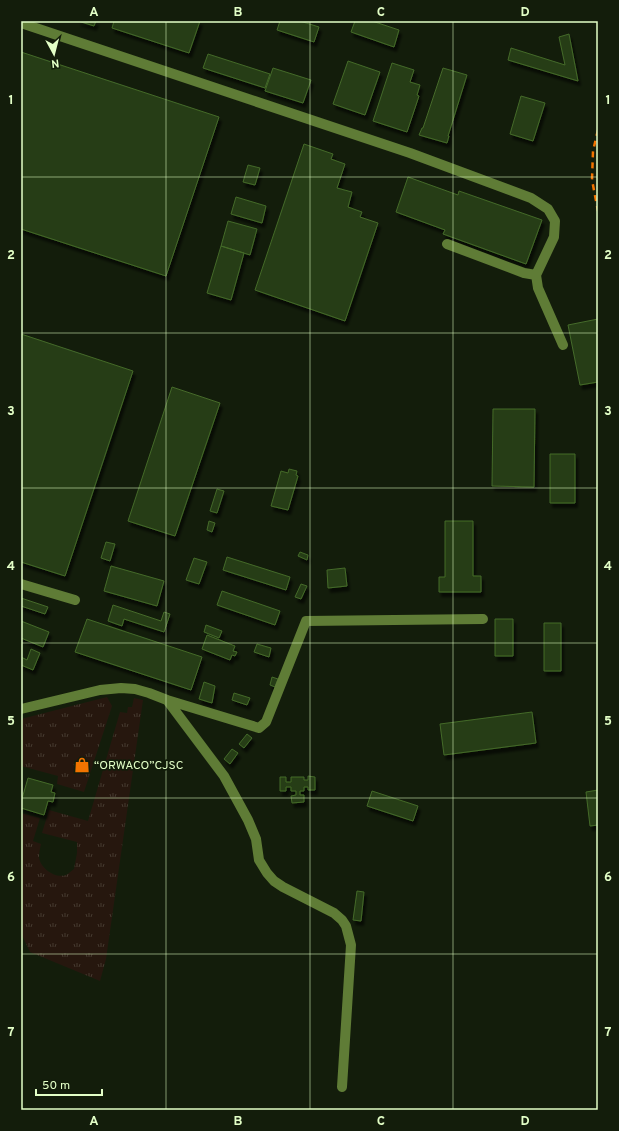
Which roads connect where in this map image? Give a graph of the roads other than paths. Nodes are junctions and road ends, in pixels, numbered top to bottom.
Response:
1 (21, 23) edge
2 (447, 244) dead end
3 (536, 275) junction
4 (563, 345) dead end
5 (21, 584) edge
6 (75, 600) dead end
7 (483, 619) dead end
8 (167, 700) junction
9 (21, 709) edge
10 (342, 1087) dead end

1 - 3 lane
2 - 3 lane
3 - 4 lane
5 - 6 lane
7 - 8 lane
8 - 9 lane
8 - 10 lane

